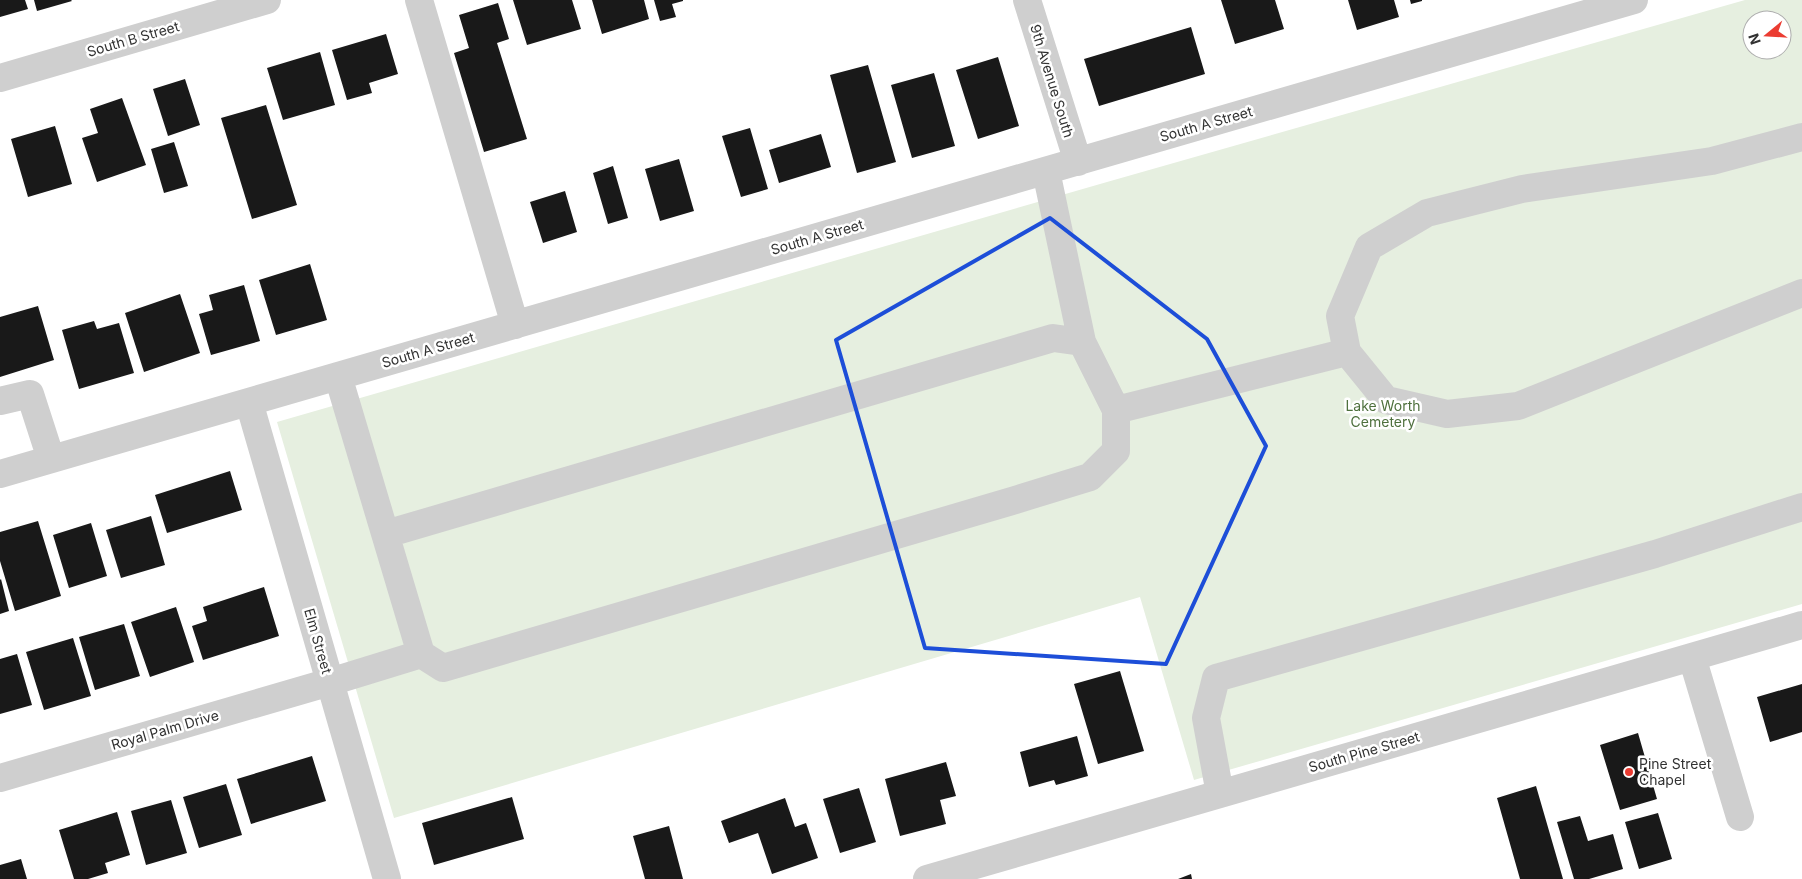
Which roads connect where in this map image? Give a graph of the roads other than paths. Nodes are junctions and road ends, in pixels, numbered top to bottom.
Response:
1 (267, 0) edge
2 (419, 0) edge
3 (1027, 0) edge
4 (1634, 0) edge
5 (0, 78) edge
6 (1802, 137) edge
7 (1078, 162) junction
8 (1046, 171) junction
9 (1802, 293) edge
10 (515, 325) junction
11 (1082, 342) junction
12 (1347, 352) junction
13 (338, 376) junction
14 (0, 401) edge
15 (249, 402) junction
16 (1116, 410) junction
17 (51, 459) junction
18 (0, 474) edge
19 (1802, 507) edge
20 (386, 534) junction
21 (1802, 625) edge
22 (421, 654) junction
23 (1692, 657) junction
24 (330, 682) junction
25 (0, 778) edge
26 (1220, 794) junction
27 (1740, 817) dead end
28 (387, 879) edge
29 (927, 879) edge

1 - 5 street, South B Street
2 - 10 street
3 - 7 street, 9th Avenue South
4 - 7 street, South A Street
6 - 12 street
7 - 8 street, South A Street
8 - 10 street, South A Street
8 - 11 street
9 - 12 street
10 - 13 street, South A Street
11 - 16 street
11 - 20 street
12 - 16 street
13 - 15 street, South A Street
13 - 20 street
14 - 17 street
15 - 17 street, South A Street
15 - 24 street, Elm Street
16 - 22 street
17 - 18 street, South A Street
19 - 26 street
20 - 22 street
21 - 23 street, South Pine Street
22 - 24 street, Royal Palm Drive
23 - 26 street, South Pine Street
23 - 27 street
24 - 25 street, Royal Palm Drive
24 - 28 street, Elm Street
26 - 29 street, South Pine Street

